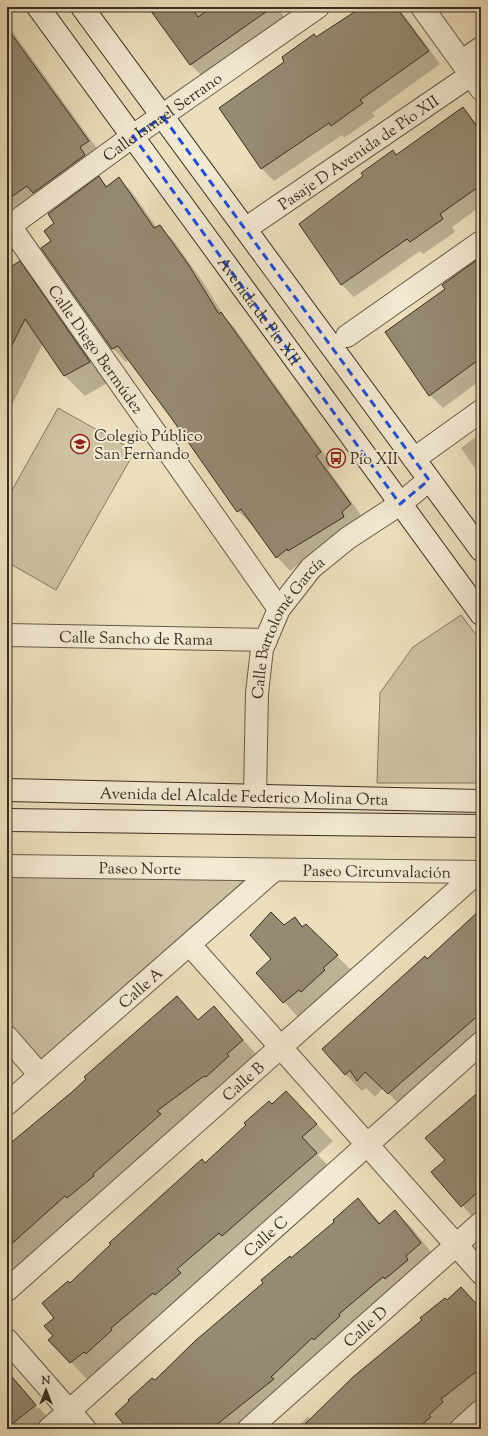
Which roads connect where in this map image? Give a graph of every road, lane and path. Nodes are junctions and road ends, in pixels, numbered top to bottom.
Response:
1 (38, 7) edge
2 (82, 7) edge
3 (422, 7) edge
4 (314, 8) edge
5 (481, 48) edge
6 (471, 75) edge
7 (163, 116) junction
8 (133, 136) junction
9 (8, 227) edge
10 (246, 229) junction
11 (481, 242) edge
12 (347, 336) dead end
13 (481, 411) edge
14 (414, 458) junction
15 (429, 480) junction
16 (400, 504) junction
17 (481, 550) edge
18 (279, 609) junction
19 (481, 614) edge
20 (7, 635) edge
21 (266, 640) junction
22 (7, 790) edge
23 (255, 796) junction
24 (481, 801) edge
25 (7, 820) edge
26 (481, 826) edge
27 (7, 866) edge
28 (274, 870) junction
29 (479, 872) edge
30 (190, 945) junction
31 (7, 1036) edge
32 (481, 1043) edge
33 (281, 1048) junction
34 (40, 1075) junction
35 (7, 1104) edge
36 (367, 1144) junction
37 (481, 1223) edge
38 (456, 1245) junction
39 (481, 1273) edge
40 (7, 1290) edge
41 (7, 1340) edge
42 (69, 1411) junction
43 (481, 1411) edge
44 (49, 1429) edge
45 (85, 1429) edge
46 (249, 1429) edge
47 (461, 1429) edge

1 - 8 street, Avenida de Pío XII
2 - 7 street
3 - 6 street
4 - 7 street, Calle Ismael Serrano
5 - 6 street, Pasaje D Avenida de Pío XII
6 - 10 street, Pasaje D Avenida de Pío XII
7 - 8 street, Calle Ismael Serrano
7 - 10 street
8 - 9 street, Calle Ismael Serrano
8 - 16 street, Avenida de Pío XII
9 - 18 street, Calle Diego Bermúdez
10 - 14 street
11 - 12 street
13 - 14 street
14 - 15 street
15 - 16 street, Calle Bartolomé García
15 - 17 street
16 - 18 street, Calle Bartolomé García
16 - 19 street, Avenida de Pío XII
18 - 21 street, Calle Bartolomé García
20 - 21 street, Calle Sancho de Rama
21 - 23 street, Calle Bartolomé García
22 - 23 street, Avenida del Alcalde Federico Molina Orta
23 - 24 street, Avenida del Alcalde Federico Molina Orta
25 - 26 street, Avenida del Alcalde Federico Molina Orta
27 - 28 street, Paseo Norte
28 - 29 street, Paseo Circunvalación
28 - 30 street, Calle A
29 - 33 street, Calle B
30 - 33 street
30 - 34 street, Calle A
31 - 34 street
32 - 36 street, Calle C
33 - 36 street
33 - 40 street, Calle B
34 - 35 street, Calle A
36 - 38 street
36 - 42 street, Calle C
37 - 38 street, Calle D
38 - 39 street
38 - 46 street, Calle D
41 - 42 street
42 - 44 street, Calle C
42 - 45 street
43 - 47 street

